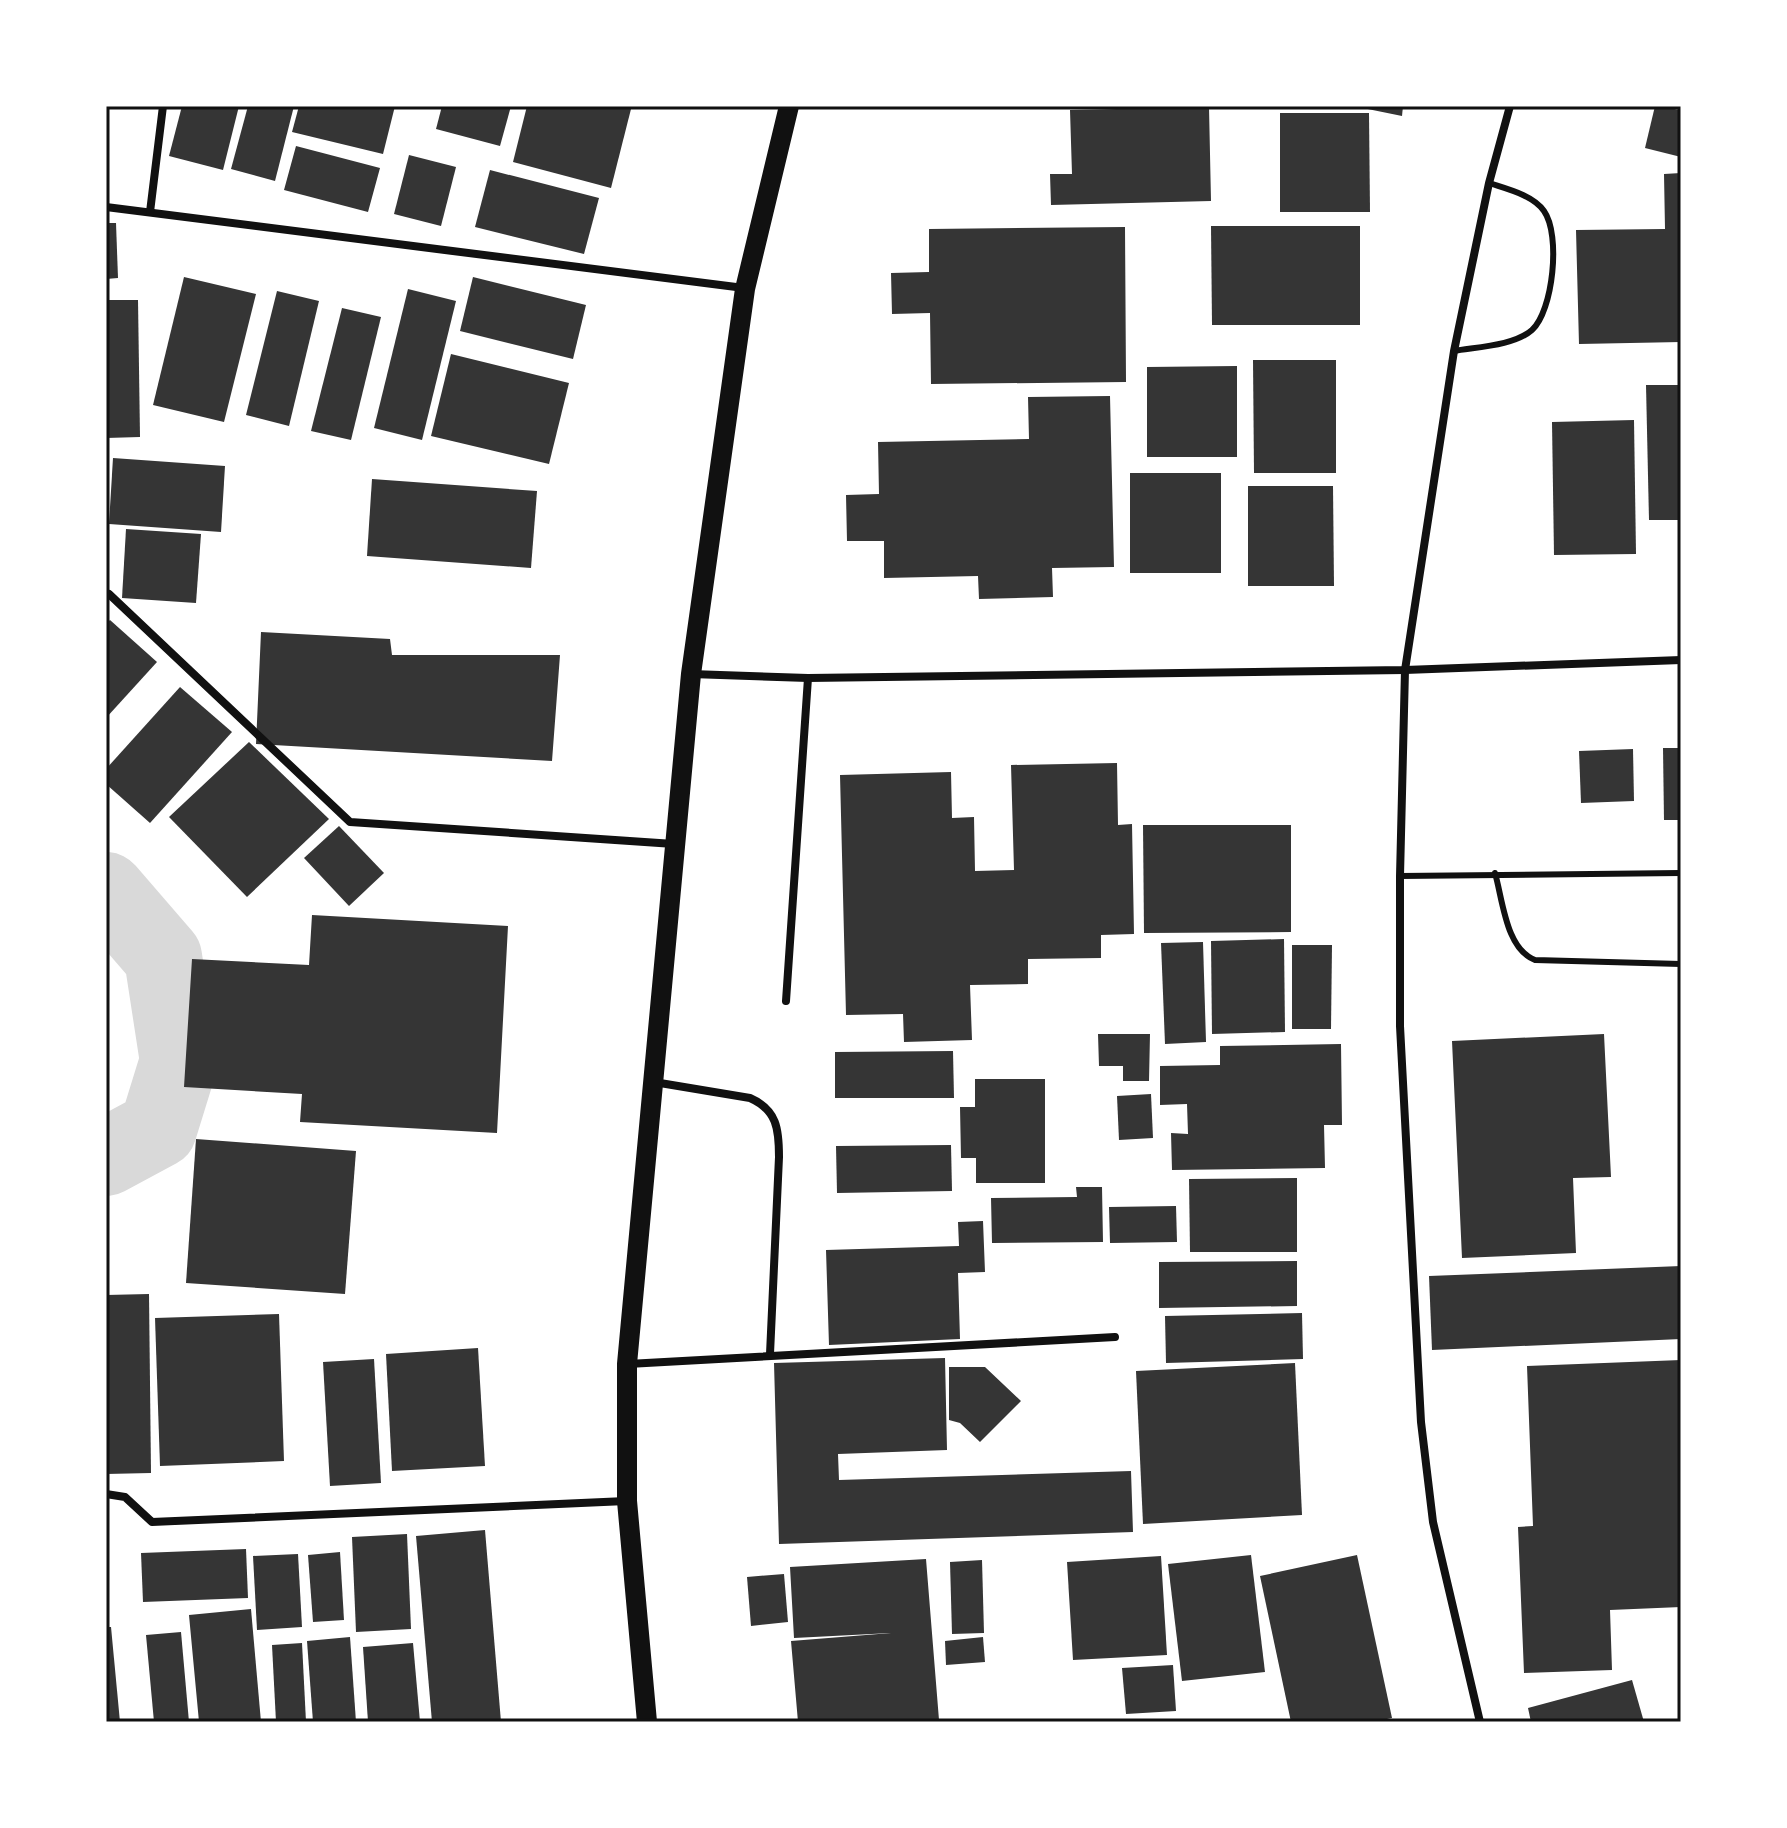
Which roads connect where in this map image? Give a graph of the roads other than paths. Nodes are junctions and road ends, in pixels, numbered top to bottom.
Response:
1 (163, 106) edge
2 (789, 106) edge
3 (1510, 106) edge
4 (1489, 183) junction
5 (106, 207) edge
6 (150, 212) junction
7 (745, 289) junction
8 (1454, 351) junction
9 (109, 594) dead end
10 (1681, 660) edge
11 (1405, 670) junction
12 (691, 674) junction
13 (808, 678) junction
14 (675, 844) junction
15 (1495, 873) junction
16 (1681, 873) edge
17 (1400, 876) junction
18 (1681, 964) edge
19 (786, 1001) dead end
20 (653, 1082) junction
21 (1115, 1337) dead end
22 (770, 1354) junction
23 (627, 1364) junction
24 (106, 1494) edge
25 (627, 1501) junction
26 (647, 1722) edge
27 (1480, 1722) edge

1 - 6 street
2 - 7 main road
3 - 4 street
4 - 8 street
4 - 8 lane
5 - 6 street
6 - 7 street
7 - 12 main road
8 - 11 street
9 - 14 street
10 - 11 street
11 - 13 street
11 - 17 street
12 - 13 street
12 - 14 main road
13 - 19 street
14 - 20 main road
15 - 16 lane
15 - 17 lane
15 - 18 lane
17 - 27 street
20 - 22 street
20 - 23 main road
21 - 22 street
22 - 23 street
23 - 25 main road
24 - 25 street
25 - 26 main road

